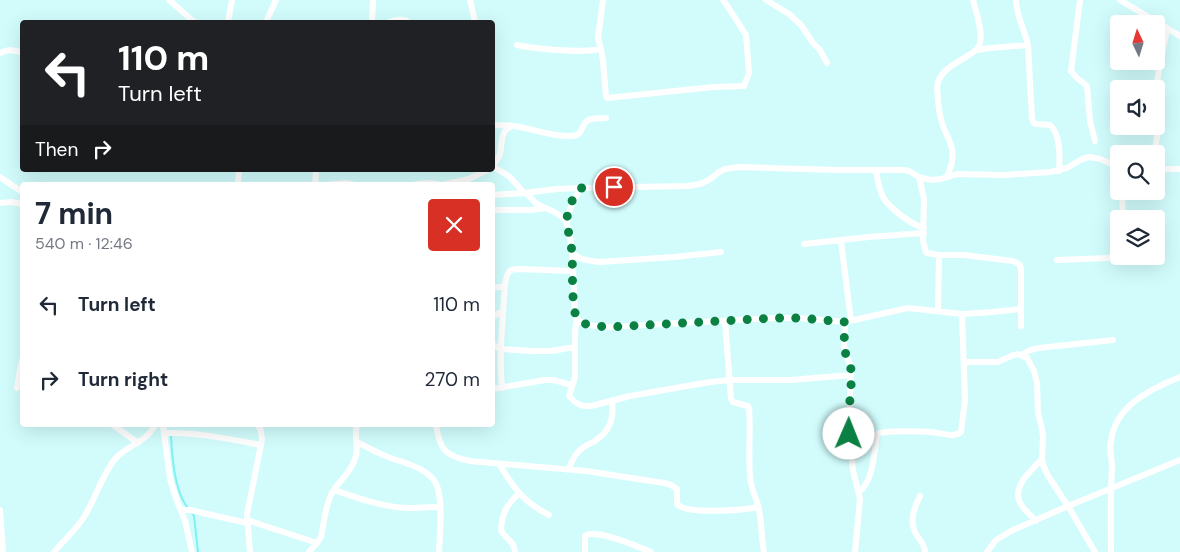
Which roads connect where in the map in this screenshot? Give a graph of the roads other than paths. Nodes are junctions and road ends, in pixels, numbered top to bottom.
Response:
1 (170, 0) edge
2 (232, 0) edge
3 (276, 0) edge
4 (373, 0) edge
5 (470, 0) edge
6 (603, 0) edge
7 (723, 0) edge
8 (766, 0) edge
9 (974, 0) edge
10 (1016, 0) edge
11 (1080, 0) edge
12 (1120, 0) edge
13 (192, 20) edge
14 (228, 20) edge
15 (267, 20) edge
16 (372, 20) edge
17 (475, 20) edge
18 (1167, 29) junction
19 (1179, 33) edge
20 (1028, 45) junction
21 (517, 46) dead end
22 (601, 49) junction
23 (976, 50) junction
24 (20, 52) edge
25 (0, 53) edge
26 (828, 63) dead end
27 (606, 118) dead end
28 (495, 125) edge
29 (511, 126) junction
30 (1095, 141) dead end
31 (1156, 145) edge
32 (495, 163) edge
33 (1110, 163) edge
34 (495, 167) edge
35 (1165, 169) edge
36 (1180, 169) edge
37 (876, 170) junction
38 (1059, 171) junction
39 (483, 172) edge
40 (0, 177) edge
41 (947, 177) junction
42 (919, 178) junction
43 (454, 182) edge
44 (581, 188) junction
45 (20, 191) edge
46 (525, 193) junction
47 (495, 195) edge
48 (0, 203) edge
49 (20, 204) edge
50 (545, 208) junction
51 (495, 210) edge
52 (567, 224) junction
53 (924, 230) junction
54 (841, 240) junction
55 (804, 244) dead end
56 (572, 252) junction
57 (721, 252) dead end
58 (939, 255) junction
59 (1110, 257) edge
60 (1057, 260) dead end
61 (572, 271) junction
62 (505, 286) junction
63 (495, 288) edge
64 (1021, 309) junction
65 (938, 311) junction
66 (503, 312) junction
67 (962, 314) junction
68 (495, 316) edge
69 (577, 318) junction
70 (725, 321) junction
71 (848, 321) junction
72 (1021, 326) dead end
73 (1112, 340) dead end
74 (495, 346) edge
75 (575, 346) junction
76 (500, 349) junction
77 (1022, 355) junction
78 (964, 363) junction
79 (852, 375) junction
80 (1180, 377) edge
81 (730, 380) junction
82 (20, 381) edge
83 (572, 385) junction
84 (17, 388) dead end
85 (502, 388) junction
86 (495, 389) edge
87 (612, 400) junction
88 (116, 427) edge
89 (154, 427) edge
90 (163, 427) edge
91 (259, 427) edge
92 (356, 427) edge
93 (437, 427) edge
94 (165, 434) junction
95 (356, 442) junction
96 (138, 443) junction
97 (260, 446) junction
98 (1042, 459) junction
99 (1180, 460) edge
100 (500, 464) junction
101 (568, 469) junction
102 (1110, 489) junction
103 (334, 490) junction
104 (859, 492) junction
105 (519, 493) junction
106 (920, 496) dead end
107 (1068, 506) junction
108 (440, 507) junction
109 (758, 507) junction
110 (0, 510) edge
111 (181, 510) junction
112 (549, 515) dead end
113 (247, 521) junction
114 (1036, 521) junction
115 (317, 542) junction
116 (3, 552) edge
117 (54, 552) edge
118 (192, 552) edge
119 (250, 552) edge
120 (309, 552) edge
121 (438, 552) edge
122 (515, 552) edge
123 (585, 552) edge
124 (652, 552) edge
125 (764, 552) edge
126 (855, 552) edge
127 (925, 552) edge
128 (986, 552) edge
129 (1095, 552) edge
130 (1111, 552) edge

1 - 13 street
2 - 14 street
3 - 15 street
4 - 16 street
5 - 17 street
6 - 22 street
7 - 22 street
8 - 26 street
9 - 23 street
10 - 20 street
11 - 30 street
12 - 18 street
18 - 19 street
18 - 31 street
20 - 23 street
20 - 38 street
21 - 22 street
23 - 41 street
24 - 25 street
27 - 29 street
28 - 29 street
29 - 32 street
33 - 38 street
34 - 46 street
35 - 36 street
37 - 42 street
37 - 44 street
37 - 53 street
38 - 41 street
39 - 43 street
40 - 45 street
41 - 42 street
42 - 53 street
44 - 46 street
44 - 52 street
46 - 47 street
46 - 50 street
48 - 49 street
50 - 51 street
50 - 52 street
52 - 56 street
53 - 54 street
53 - 58 street
54 - 55 street
54 - 71 street
56 - 57 street
56 - 61 street
58 - 64 street
58 - 65 street
59 - 60 street
61 - 62 street
61 - 69 street
62 - 63 street
62 - 66 street
64 - 67 street
64 - 72 street
65 - 67 street
65 - 71 street
66 - 68 street
66 - 76 street
67 - 78 street
69 - 70 street
69 - 75 street
70 - 71 street
70 - 81 street
71 - 79 street
73 - 77 street
74 - 76 street
75 - 76 street
75 - 83 street
76 - 85 street
77 - 78 street
77 - 98 street
78 - 104 street
79 - 81 street
79 - 104 street
80 - 102 street
81 - 87 street
81 - 109 street
82 - 84 street
83 - 85 street
83 - 87 street
85 - 86 street
87 - 101 street
88 - 96 street
89 - 96 street
90 - 94 street
91 - 97 street
92 - 95 street
93 - 100 street
94 - 97 street
94 - 111 street
95 - 103 street
95 - 108 street
96 - 117 street
97 - 113 street
98 - 107 street
98 - 114 street
99 - 102 street
100 - 101 street
100 - 105 street
101 - 109 street
102 - 107 street
102 - 130 street
103 - 108 street
103 - 115 street
104 - 126 street
105 - 112 street
105 - 122 street
106 - 127 street
107 - 114 street
107 - 129 street
108 - 121 street
109 - 125 street
110 - 116 street
111 - 113 street
111 - 118 street
113 - 115 street
113 - 119 street
114 - 128 street
115 - 120 street
123 - 124 street

